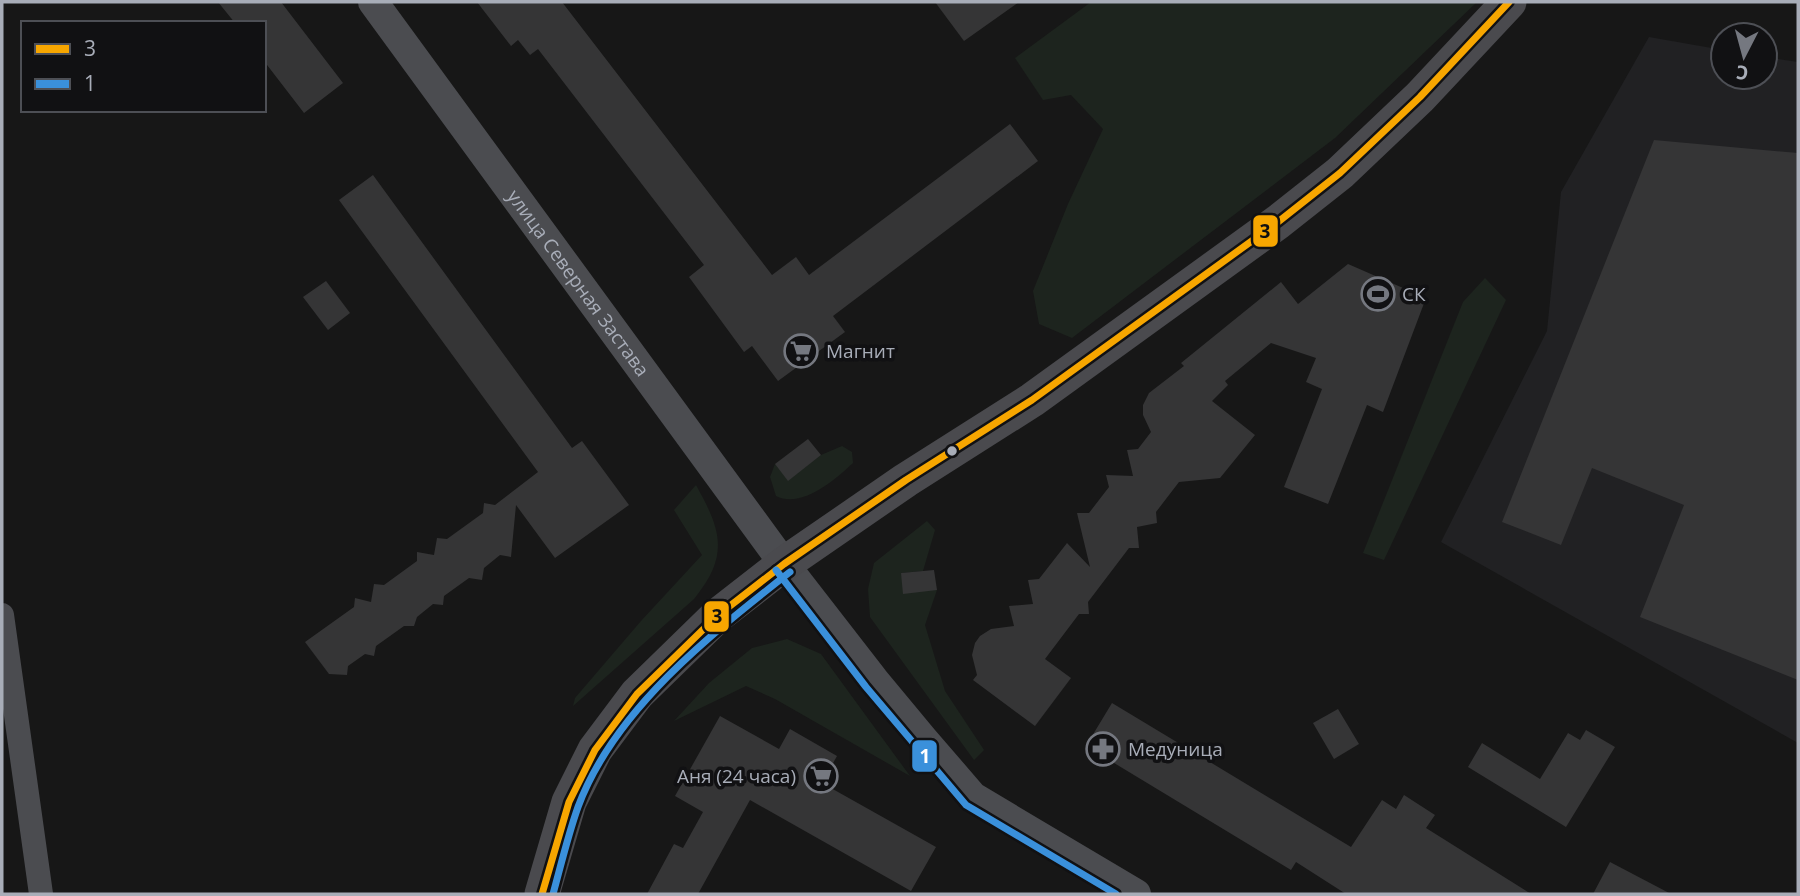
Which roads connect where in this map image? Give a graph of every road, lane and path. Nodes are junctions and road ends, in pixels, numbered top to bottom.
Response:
1 (373, 2) edge
2 (1509, 2) edge
3 (785, 564) junction
4 (2, 615) edge
5 (41, 894) edge
6 (542, 894) edge
7 (1136, 894) edge

1 - 3 street, улица Северная Застава
2 - 3 main road
3 - 6 main road
3 - 7 street, улица Северная Застава
4 - 5 street

